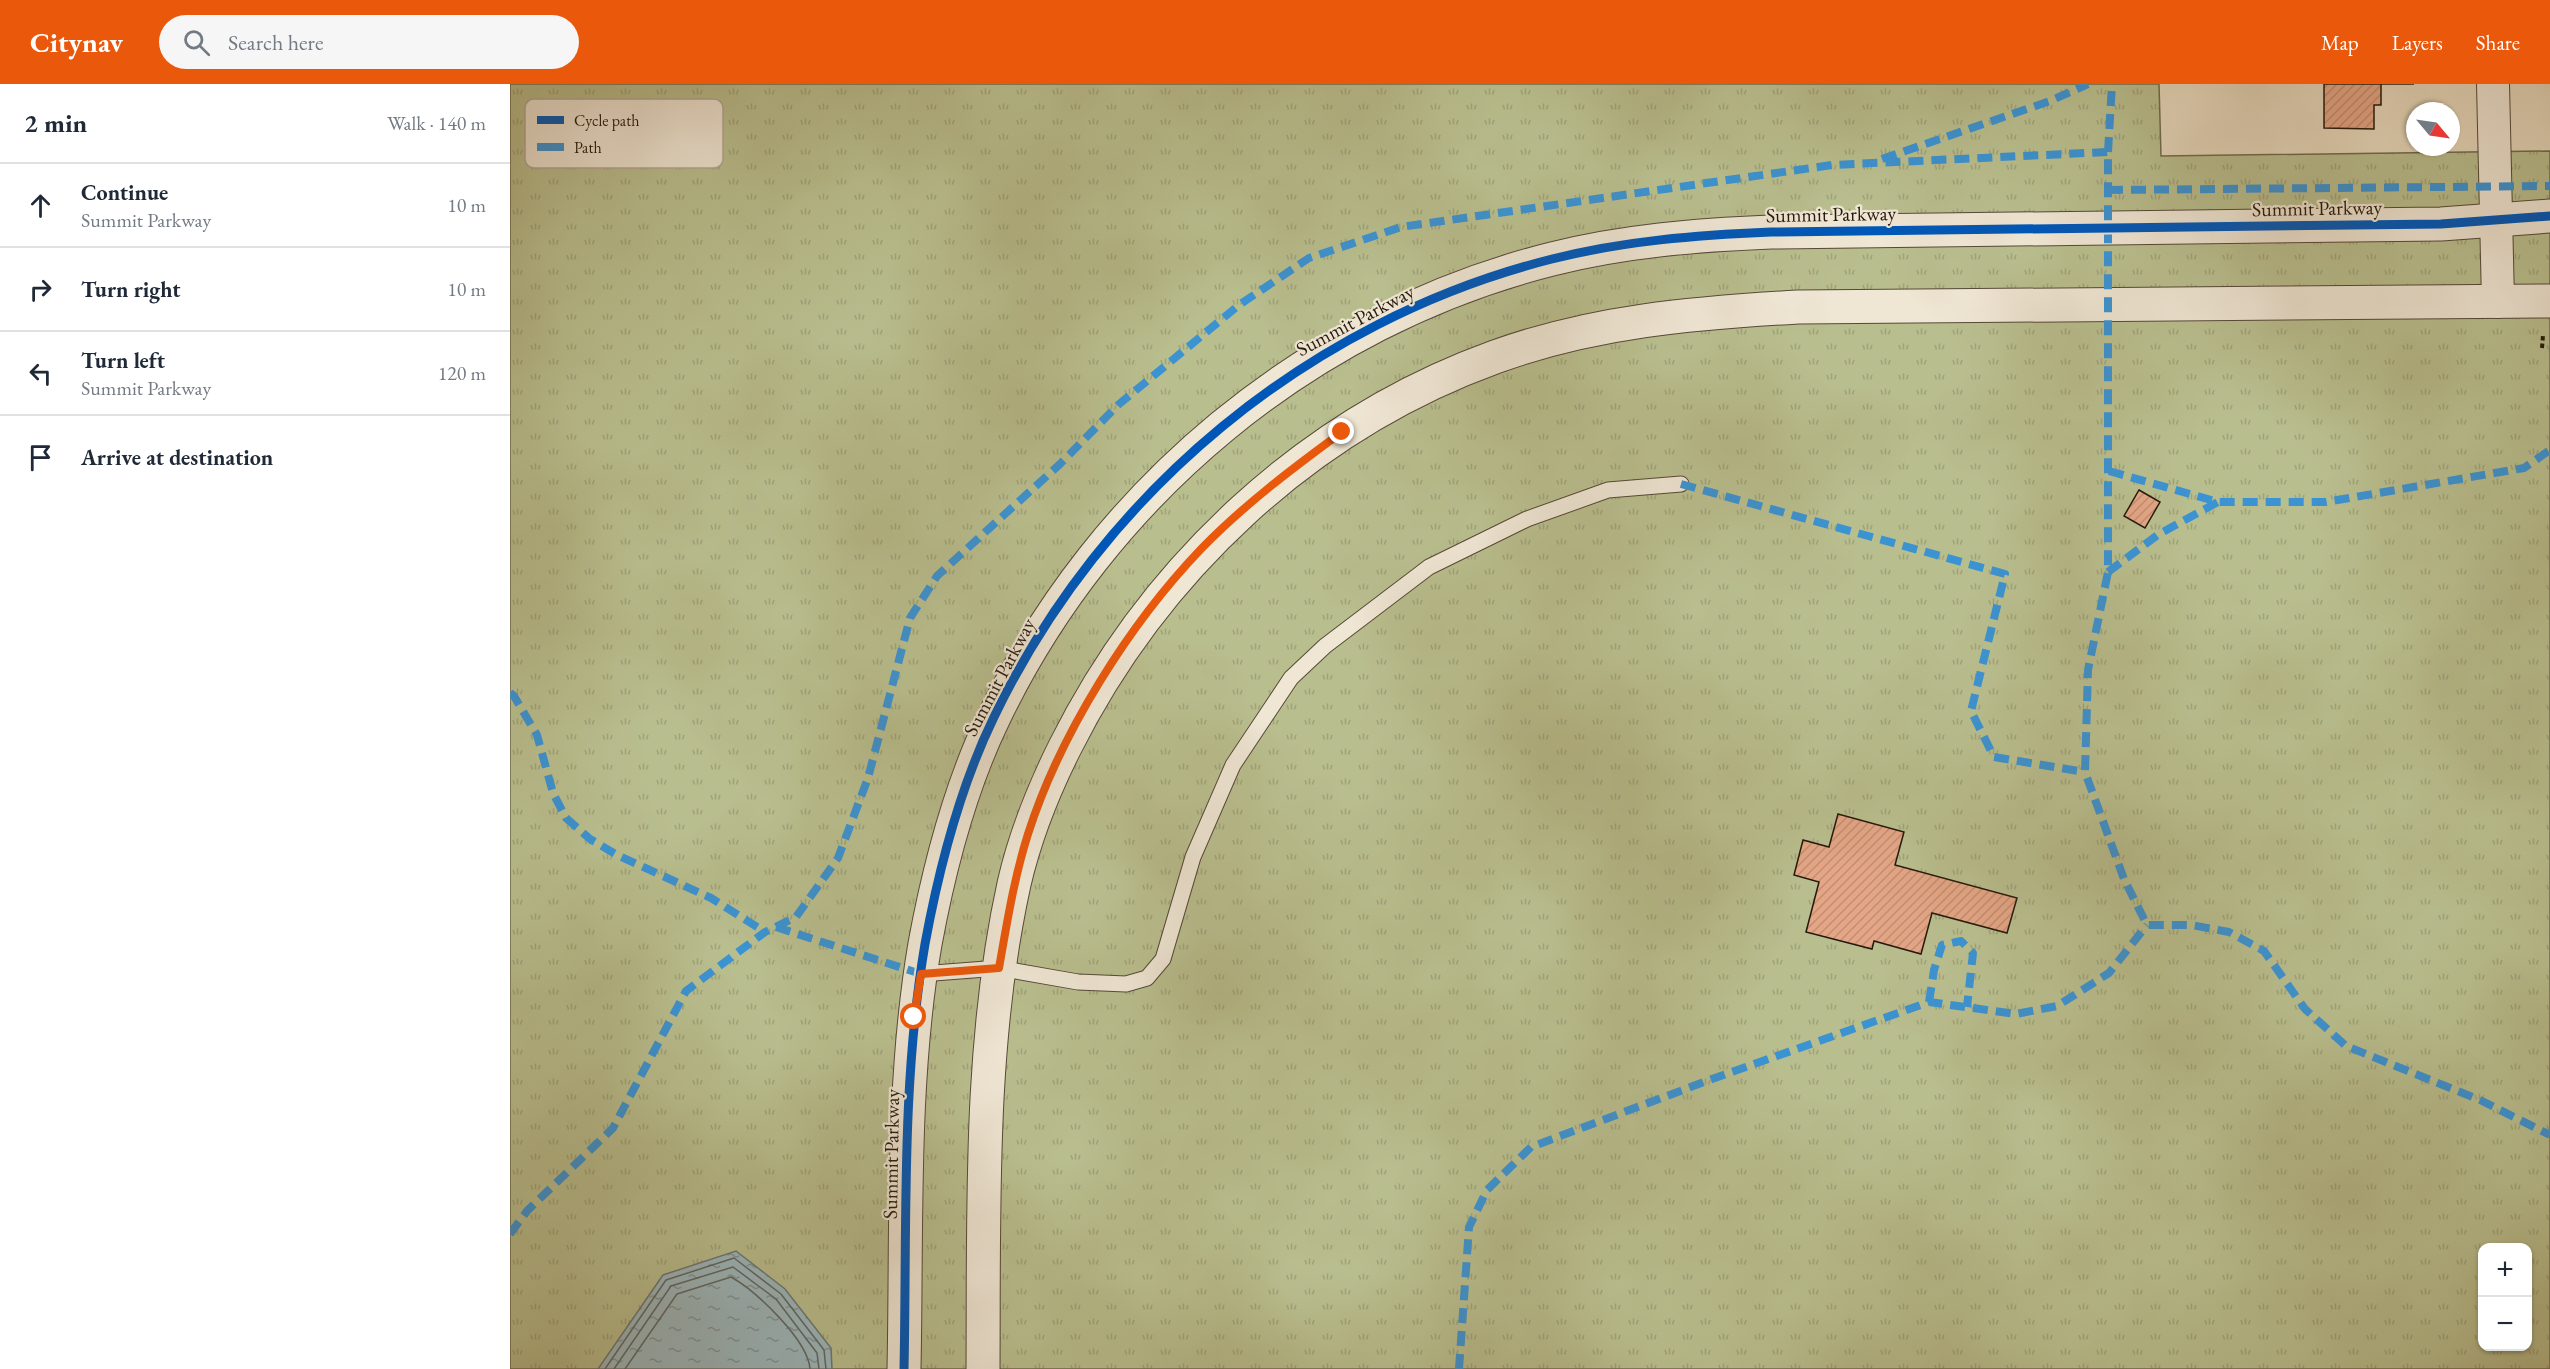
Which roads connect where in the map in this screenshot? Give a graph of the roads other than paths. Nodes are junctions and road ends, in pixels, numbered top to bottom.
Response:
1 (2493, 84) edge
2 (2550, 216) edge
3 (2495, 220) junction
4 (2550, 301) edge
5 (2498, 302) junction
6 (1682, 484) dead end
7 (999, 968) junction
8 (921, 974) junction
9 (904, 1369) edge
10 (983, 1369) edge

1 - 3 street
2 - 3 street, Summit Parkway
3 - 5 street
3 - 8 street, Summit Parkway
4 - 5 street
5 - 7 street
6 - 7 lane
7 - 8 lane
7 - 10 street
8 - 9 street, Summit Parkway

